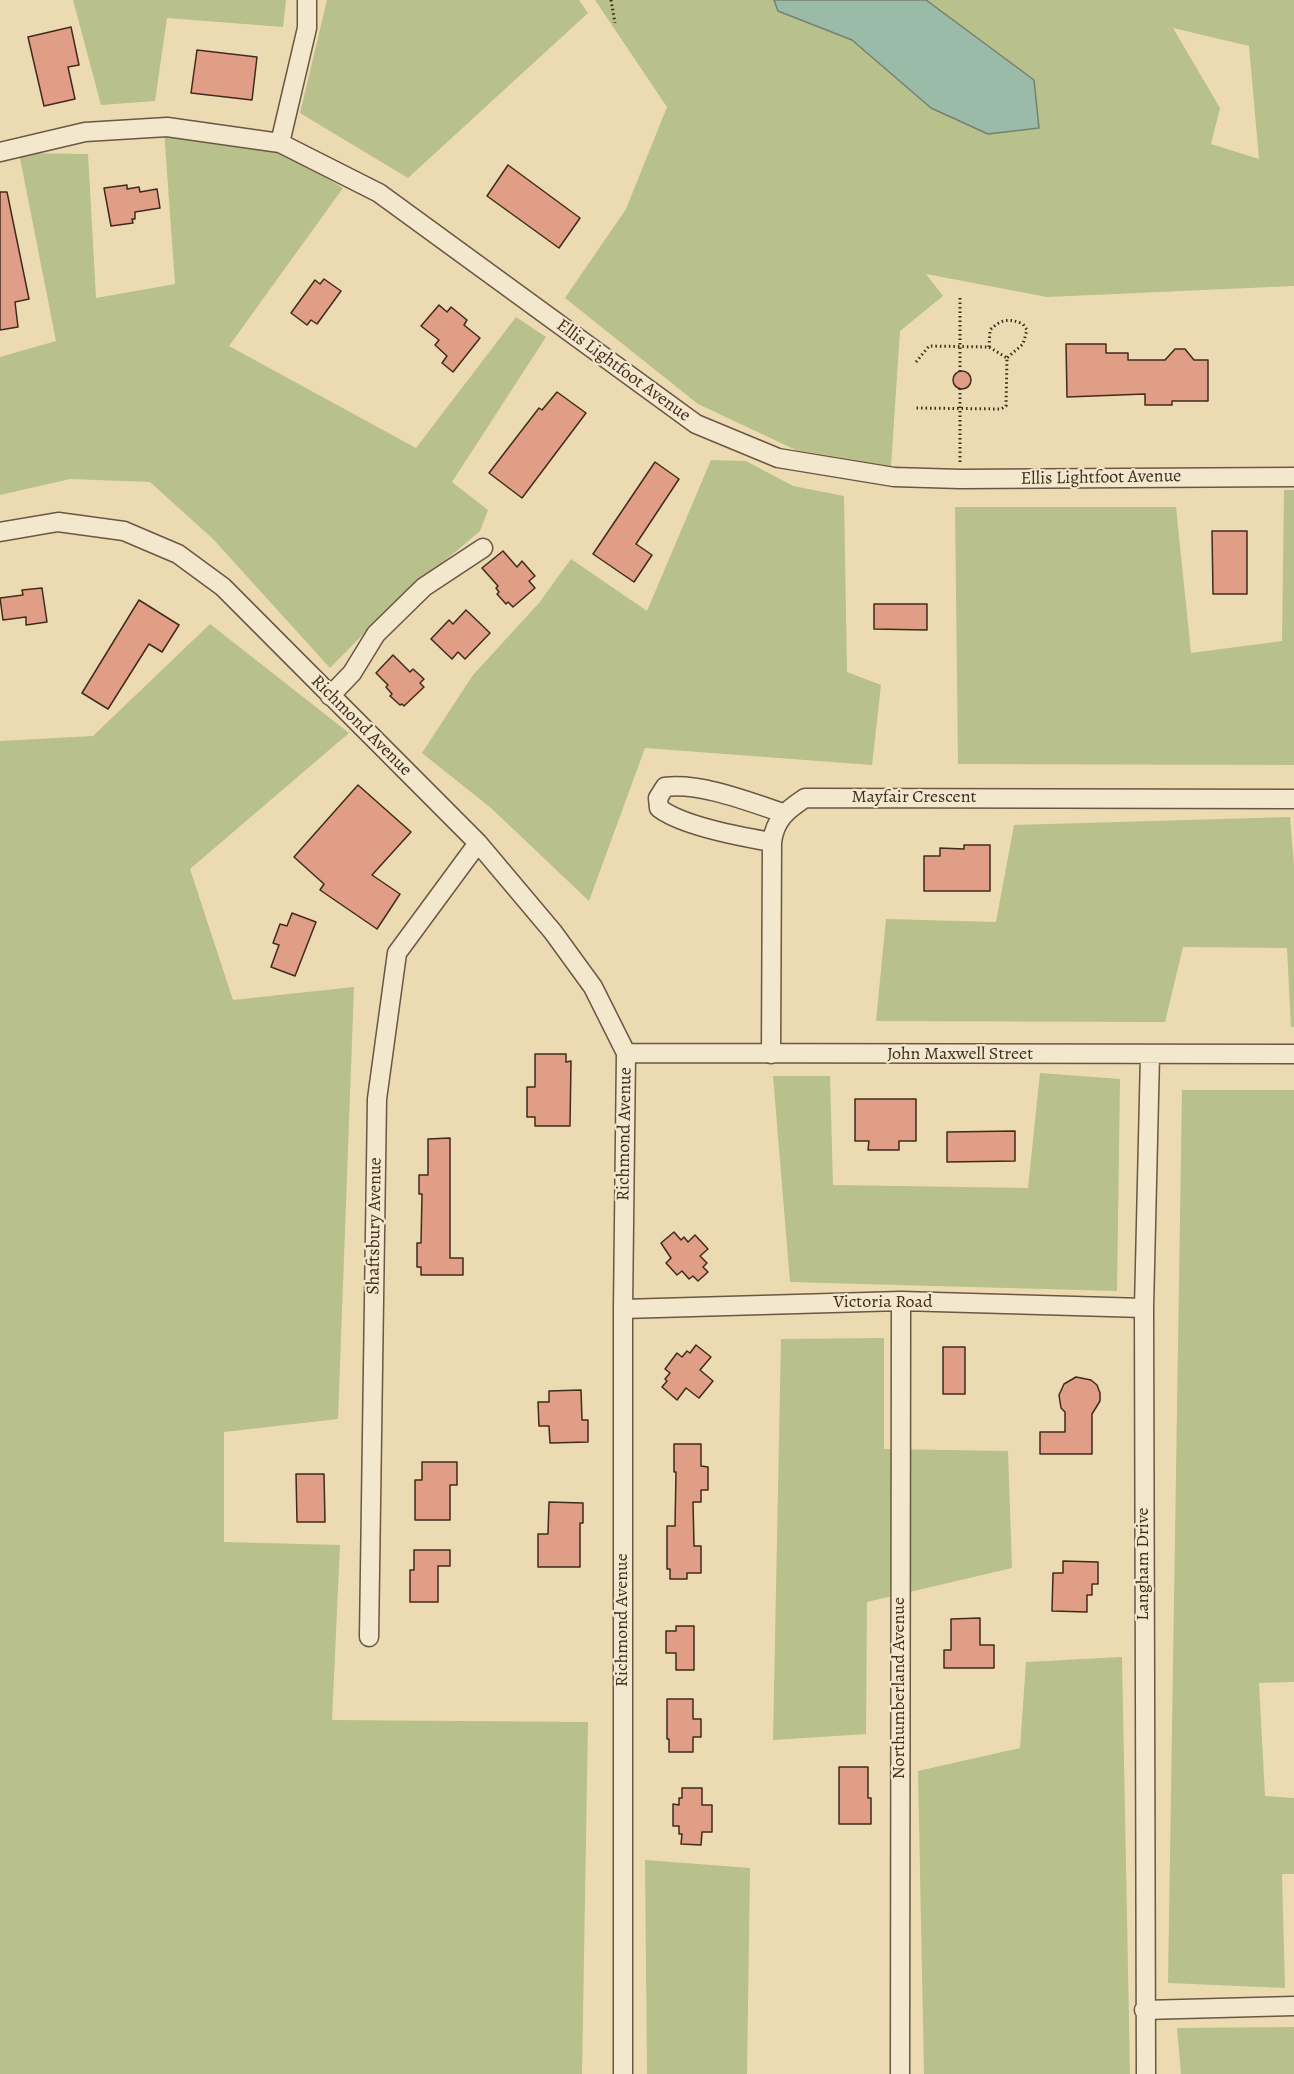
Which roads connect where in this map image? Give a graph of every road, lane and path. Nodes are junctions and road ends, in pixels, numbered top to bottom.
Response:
1 (307, 0) edge
2 (611, 0) edge
3 (615, 23) dead end
4 (280, 143) junction
5 (0, 152) edge
6 (960, 298) dead end
7 (960, 347) junction
8 (989, 347) junction
9 (1007, 358) junction
10 (916, 362) dead end
11 (960, 371) dead end
12 (960, 389) dead end
13 (916, 408) dead end
14 (960, 408) junction
15 (1294, 477) edge
16 (960, 479) junction
17 (0, 532) edge
18 (483, 548) dead end
19 (330, 696) junction
20 (1294, 799) edge
21 (783, 813) junction
22 (772, 842) junction
23 (478, 843) junction
24 (626, 1053) junction
25 (771, 1054) junction
26 (1294, 1054) edge
27 (1150, 1055) junction
28 (901, 1301) junction
29 (1144, 1308) junction
30 (623, 1309) junction
31 (369, 1637) dead end
32 (1294, 2006) edge
33 (1144, 2010) junction
34 (623, 2074) edge
35 (900, 2074) edge
36 (1146, 2074) edge

1 - 4 street
2 - 3 path
4 - 5 street, Ellis Lightfoot Avenue
4 - 16 street, Ellis Lightfoot Avenue
6 - 7 path
7 - 8 path
7 - 10 path
7 - 11 path
8 - 9 path
8 - 9 path
9 - 14 path
12 - 14 path
13 - 14 path
14 - 16 path
15 - 16 street, Ellis Lightfoot Avenue
17 - 19 street, Richmond Avenue
18 - 19 street
19 - 23 street, Richmond Avenue
20 - 21 street, Mayfair Crescent
21 - 22 street
21 - 22 street
22 - 25 street
23 - 24 street, Richmond Avenue
23 - 31 street, Shaftsbury Avenue
24 - 25 street, John Maxwell Street
24 - 30 street, Richmond Avenue
25 - 27 street, John Maxwell Street
26 - 27 street, John Maxwell Street
27 - 29 street, Langham Drive
28 - 29 street, Victoria Road
28 - 30 street, Victoria Road
28 - 35 street, Northumberland Avenue
29 - 33 street, Langham Drive
30 - 34 street, Richmond Avenue
32 - 33 street
33 - 36 street, Langham Drive

